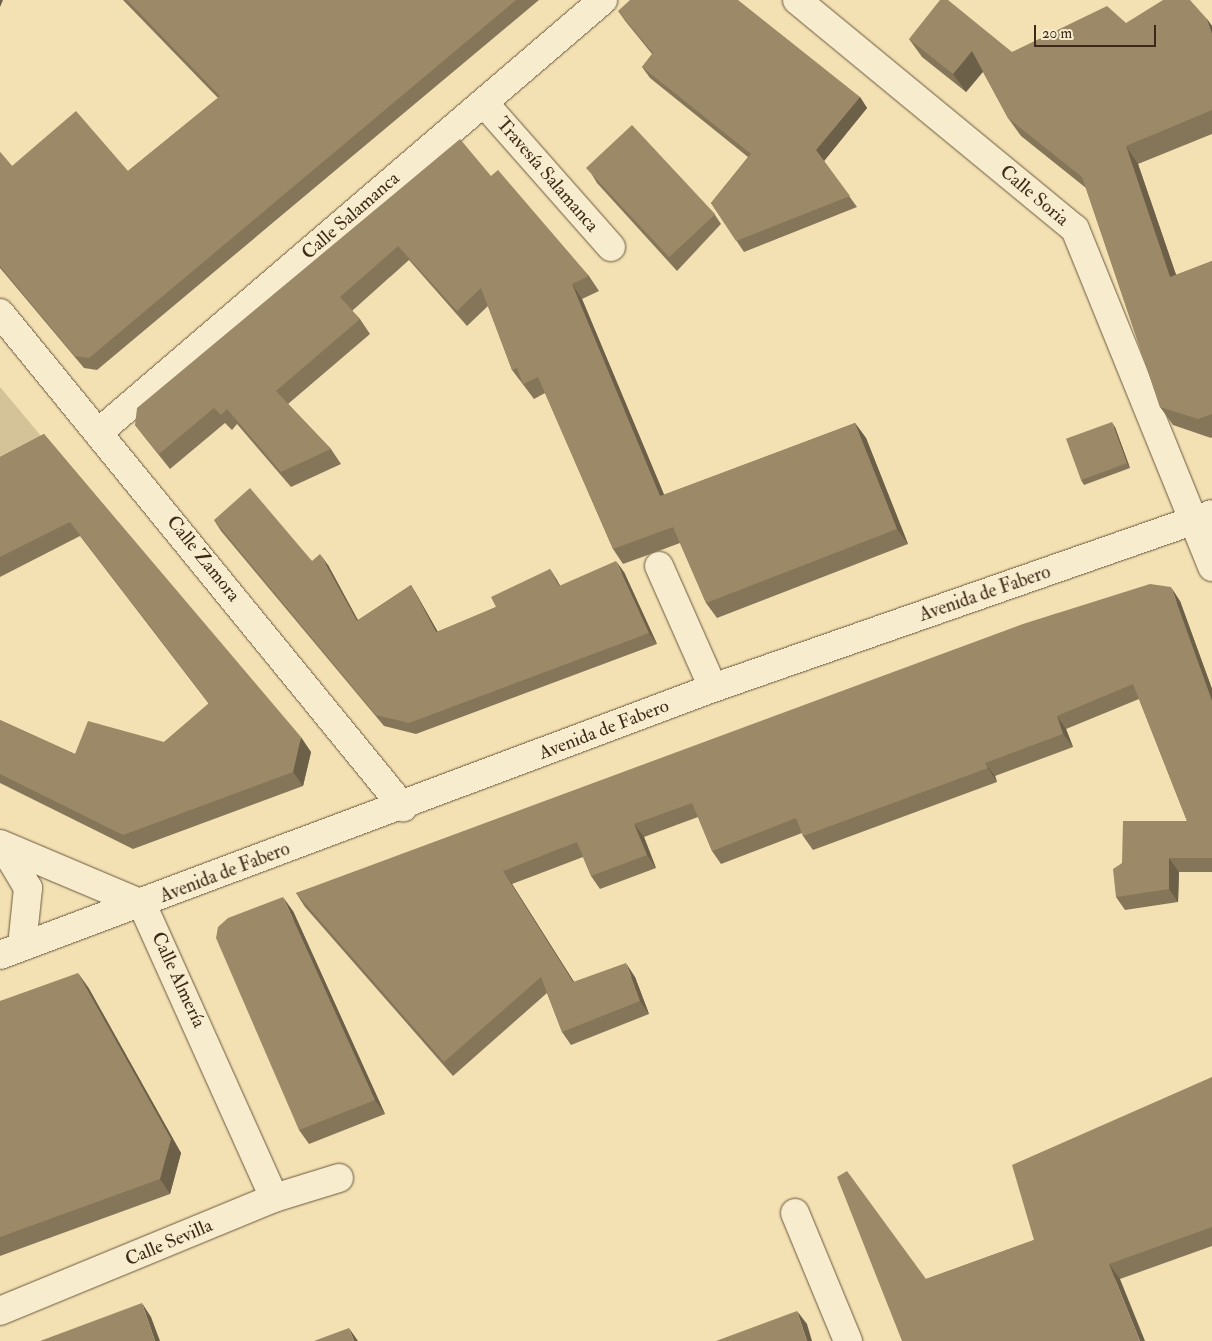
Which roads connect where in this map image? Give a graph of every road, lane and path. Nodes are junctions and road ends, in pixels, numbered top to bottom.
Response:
1 (603, 0) edge
2 (797, 0) edge
3 (484, 103) junction
4 (610, 247) dead end
5 (0, 314) edge
6 (99, 432) junction
7 (1203, 518) edge
8 (659, 566) dead end
9 (1212, 567) edge
10 (713, 688) junction
11 (403, 807) junction
12 (2, 845) edge
13 (142, 904) junction
14 (11, 951) edge
15 (339, 1178) dead end
16 (274, 1198) junction
17 (795, 1213) dead end
18 (0, 1311) edge
19 (848, 1341) edge

1 - 3 street, Calle Salamanca
2 - 7 street, Calle Soria
3 - 4 street, Travesía Salamanca
3 - 6 street, Calle Salamanca
5 - 6 street, Calle Zamora
6 - 11 street, Calle Zamora
7 - 9 street, Calle Soria
7 - 10 street, Avenida de Fabero
8 - 10 street
10 - 11 street, Avenida de Fabero
11 - 13 street, Avenida de Fabero
12 - 13 street
12 - 14 street
13 - 14 street, Avenida de Fabero
13 - 16 street, Calle Almería
15 - 16 street, Calle Sevilla
16 - 18 street, Calle Sevilla
17 - 19 street

